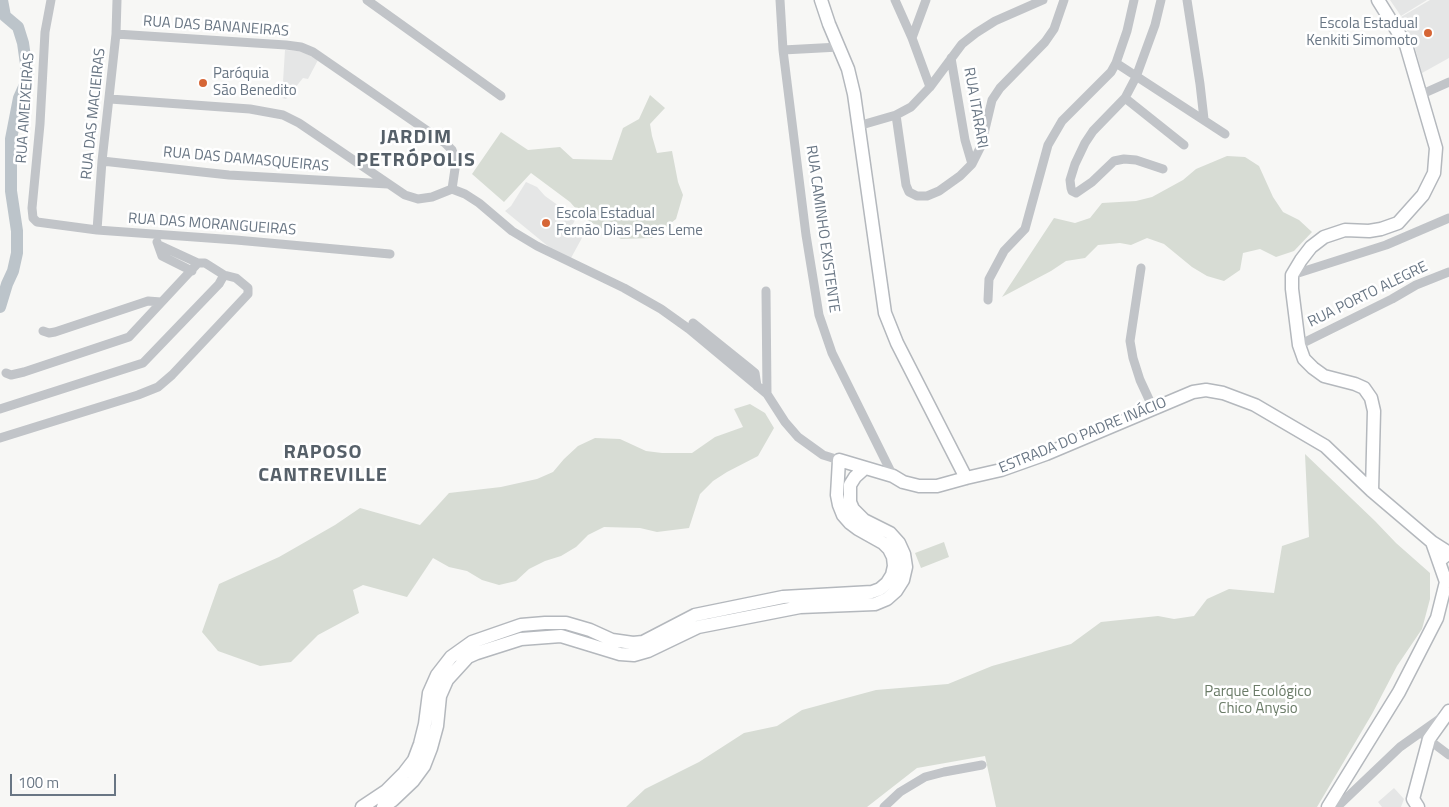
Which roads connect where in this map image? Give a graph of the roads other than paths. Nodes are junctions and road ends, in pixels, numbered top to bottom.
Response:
1 (51, 0) edge
2 (118, 0) edge
3 (367, 0) edge
4 (780, 0) edge
5 (821, 0) edge
6 (895, 0) edge
7 (926, 0) edge
8 (1043, 0) edge
9 (1064, 0) edge
10 (1134, 0) edge
11 (1162, 0) edge
12 (1187, 0) edge
13 (1378, 0) edge
14 (116, 34) junction
15 (912, 38) junction
16 (839, 47) junction
17 (784, 50) junction
18 (952, 58) junction
19 (1116, 63) junction
20 (1136, 77) junction
21 (1449, 82) edge
22 (930, 87) junction
23 (1420, 95) junction
24 (501, 96) dead end
25 (1125, 98) junction
26 (110, 99) junction
27 (896, 115) junction
28 (1204, 118) junction
29 (858, 126) junction
30 (1225, 134) dead end
31 (1184, 145) dead end
32 (102, 161) junction
33 (972, 164) junction
34 (1163, 169) dead end
35 (388, 184) junction
36 (452, 189) junction
37 (33, 218) joint
38 (1449, 218) edge
39 (96, 230) junction
40 (155, 234) junction
41 (390, 254) dead end
42 (179, 259) junction
43 (198, 263) junction
44 (1141, 268) dead end
45 (192, 270) junction
46 (1449, 272) edge
47 (224, 275) junction
48 (1292, 275) junction
49 (766, 291) dead end
50 (988, 300) dead end
51 (161, 302) junction
52 (693, 323) dead end
53 (43, 330) dead end
54 (1299, 345) junction
55 (6, 373) dead end
56 (757, 386) junction
57 (767, 394) junction
58 (0, 408) edge
59 (1153, 408) junction
60 (0, 438) edge
61 (839, 460) junction
62 (865, 468) junction
63 (839, 473) junction
64 (893, 476) junction
65 (855, 477) junction
66 (966, 478) junction
67 (1372, 491) junction
68 (899, 556) junction
69 (1444, 557) edge
70 (1448, 580) edge
71 (1442, 595) junction
72 (1449, 607) edge
73 (1446, 714) edge
74 (1414, 737) junction
75 (1429, 739) junction
76 (1449, 755) edge
77 (419, 763) junction
78 (982, 765) dead end
79 (1415, 804) edge
80 (362, 807) edge
81 (383, 807) edge
82 (884, 807) edge
83 (1328, 807) edge
84 (1337, 807) edge

1 - 37 street, RUA AMEIXEIRAS
2 - 14 street, RUA DAS MACIEIRAS
3 - 24 street
4 - 17 street, RUA CAMINHO EXISTENTE
5 - 16 street
6 - 15 street
7 - 15 street
8 - 18 street
9 - 33 street
10 - 19 street
11 - 20 street
12 - 28 street
13 - 23 street
14 - 26 street, RUA DAS MACIEIRAS
14 - 36 street, RUA DAS BANANEIRAS
15 - 22 street
16 - 17 street
16 - 29 street
17 - 64 street, RUA CAMINHO EXISTENTE
18 - 22 street
18 - 33 street, RUA ITARARI
19 - 20 street
19 - 50 street
20 - 25 street
20 - 28 street
21 - 23 street
22 - 27 street
23 - 48 street
25 - 31 street
25 - 34 street
26 - 32 street, RUA DAS MACIEIRAS
26 - 35 street
27 - 29 street
27 - 33 street
28 - 30 street
29 - 66 street
32 - 35 street, RUA DAS DAMASQUEIRAS
32 - 39 street, RUA DAS MACIEIRAS
35 - 36 street
36 - 56 street
37 - 39 street, RUA DAS MORANGUEIRAS
38 - 48 street
39 - 40 street, RUA DAS MORANGUEIRAS
40 - 41 street, RUA DAS MORANGUEIRAS
40 - 42 street
42 - 43 street
42 - 45 street
43 - 45 street
43 - 47 street
44 - 59 street
45 - 51 street
46 - 54 street, RUA PORTO ALEGRE
47 - 58 street
47 - 60 street
48 - 54 street
49 - 57 street
51 - 53 street
51 - 55 street
52 - 56 street
54 - 67 street
56 - 57 street
57 - 61 street
59 - 66 street, ESTRADA DO PADRE INÁCIO
59 - 67 street, ESTRADA DO PADRE INÁCIO
61 - 62 street, ESTRADA DO PADRE INÁCIO
61 - 63 street
62 - 64 street, ESTRADA DO PADRE INÁCIO
62 - 65 street
63 - 65 street
63 - 68 street
64 - 66 street, ESTRADA DO PADRE INÁCIO
65 - 68 street
67 - 69 street, ESTRADA DO PADRE INÁCIO
68 - 77 street
69 - 70 street
70 - 71 street
71 - 72 street
71 - 83 street
73 - 74 street
73 - 75 street
74 - 75 street
74 - 84 street
75 - 76 street
75 - 79 street
77 - 80 street
77 - 81 street
78 - 82 street

